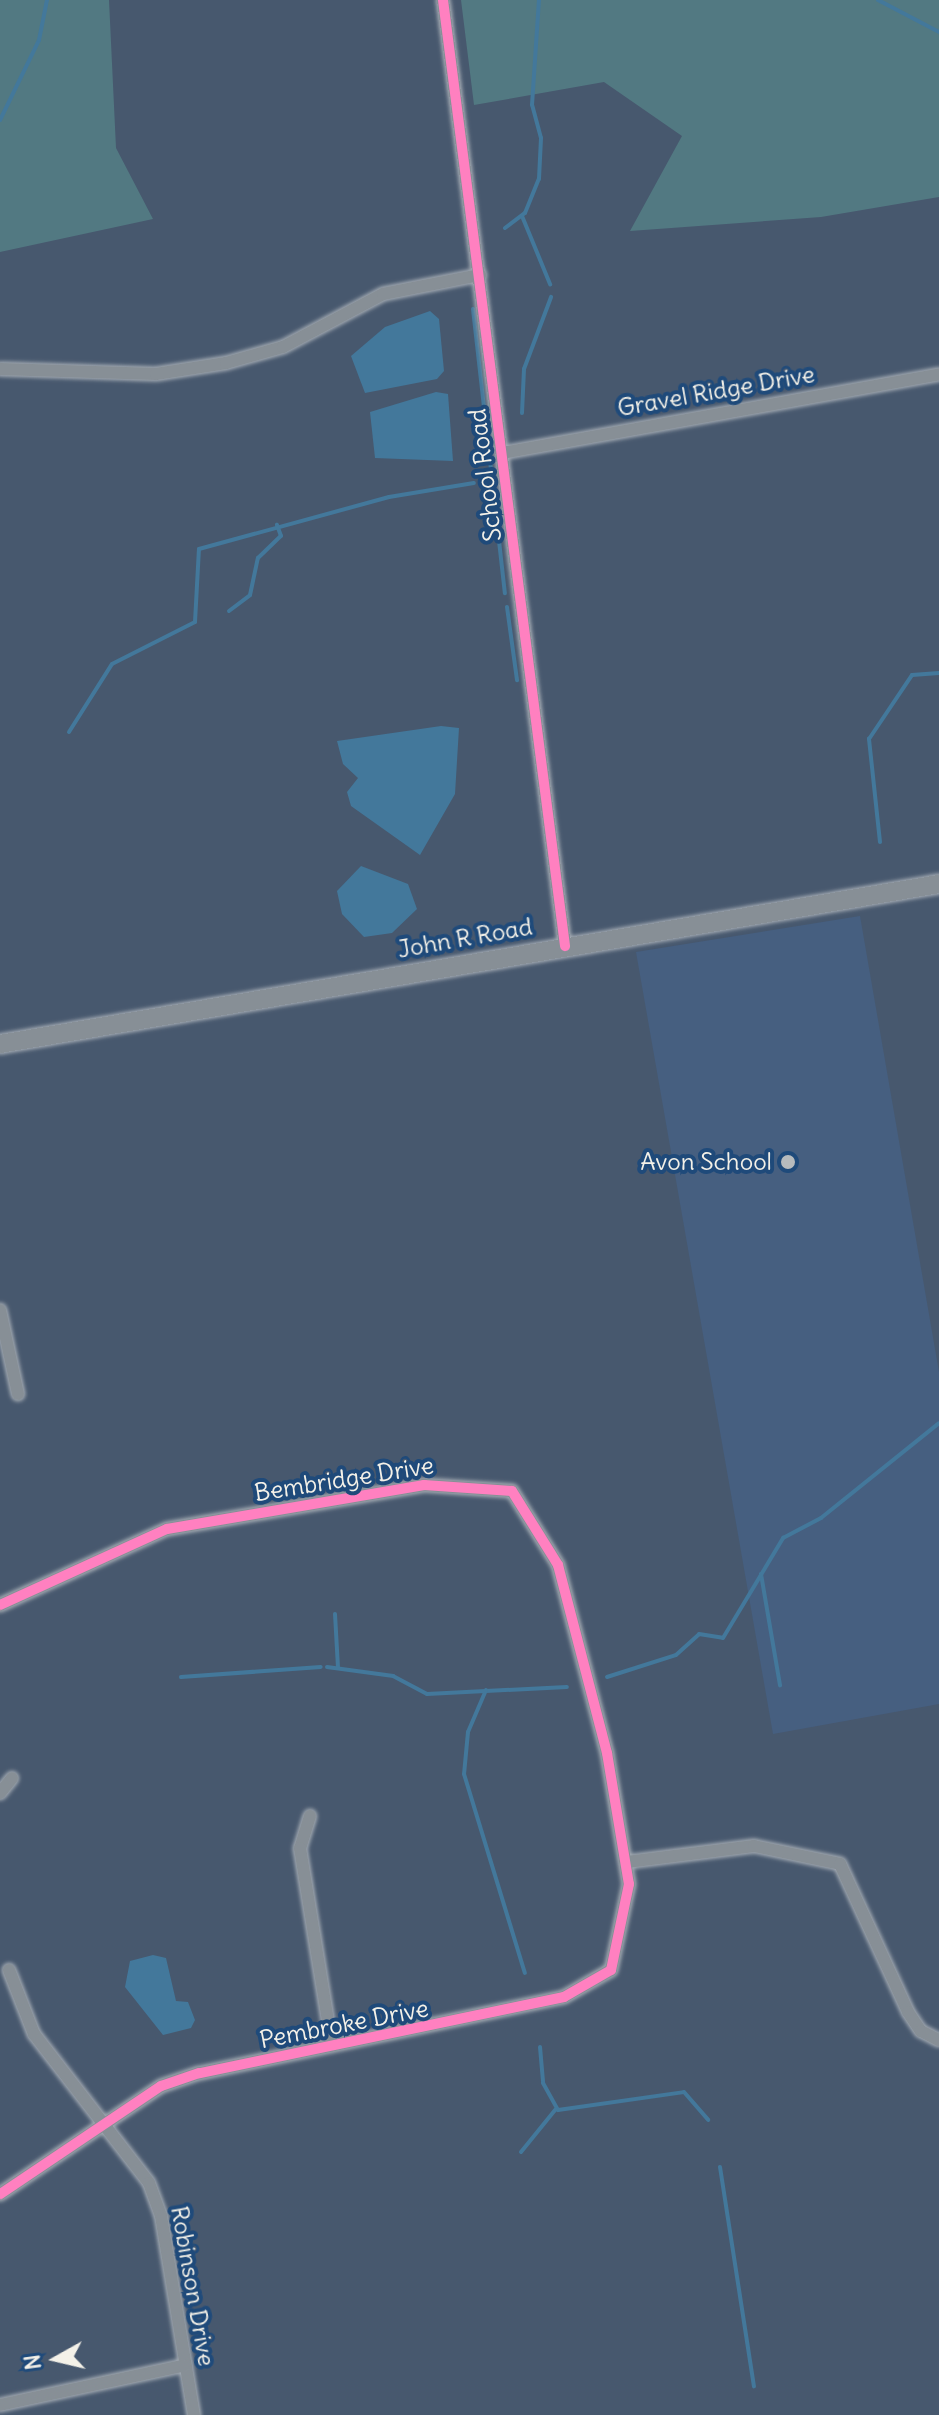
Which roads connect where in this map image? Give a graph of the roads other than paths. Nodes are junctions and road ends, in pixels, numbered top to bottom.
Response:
1 (443, 0) edge
2 (480, 275) junction
3 (0, 369) edge
4 (939, 374) edge
5 (502, 453) junction
6 (939, 884) edge
7 (565, 946) junction
8 (0, 1044) edge
9 (0, 1310) edge
10 (18, 1394) dead end
11 (0, 1605) edge
12 (12, 1778) dead end
13 (0, 1793) edge
14 (310, 1816) dead end
15 (627, 1862) junction
16 (9, 1970) dead end
17 (939, 2040) edge
18 (332, 2045) junction
19 (104, 2124) junction
20 (0, 2194) edge
21 (186, 2365) junction
22 (0, 2405) edge
23 (194, 2415) edge

1 - 2 street, School Road
2 - 3 street
2 - 5 street, School Road
4 - 5 street, Gravel Ridge Drive
5 - 7 street, School Road
6 - 7 main road, John R Road
7 - 8 main road, John R Road
9 - 10 street
11 - 15 street, Bembridge Drive
12 - 13 street
14 - 18 street
15 - 17 street
15 - 18 street, Pembroke Drive
16 - 19 street, Robinson Drive
18 - 19 street, Pembroke Drive
19 - 20 street, Pembroke Drive
19 - 21 street, Robinson Drive
21 - 22 street
21 - 23 street, Robinson Drive

